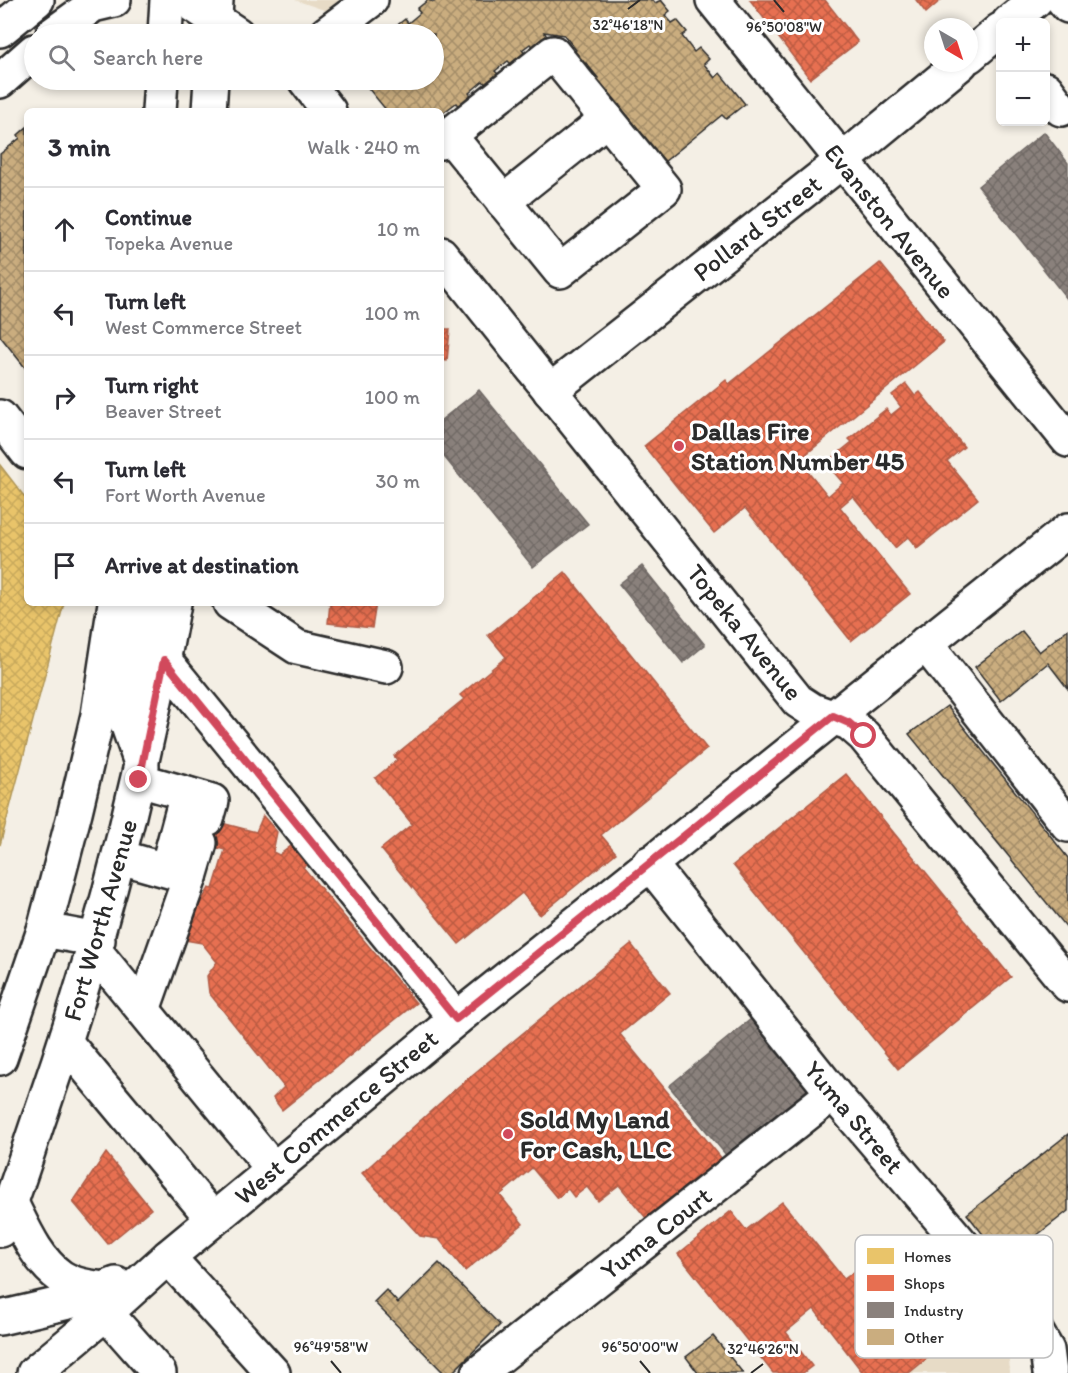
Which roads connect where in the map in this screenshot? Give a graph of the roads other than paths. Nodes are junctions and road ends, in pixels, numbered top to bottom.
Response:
1 (38, 0) edge
2 (114, 0) edge
3 (167, 0) edge
4 (186, 0) edge
5 (371, 0) edge
6 (713, 0) edge
7 (1036, 0) edge
8 (1063, 0) edge
9 (1068, 6) edge
10 (1015, 18) edge
11 (220, 22) edge
12 (67, 24) edge
13 (166, 24) edge
14 (339, 24) edge
15 (0, 30) edge
16 (996, 34) edge
17 (978, 49) edge
18 (24, 60) edge
19 (950, 72) edge
20 (0, 81) edge
21 (160, 90) edge
22 (210, 90) edge
23 (313, 90) edge
24 (159, 108) edge
25 (209, 108) edge
26 (327, 108) edge
27 (607, 119) junction
28 (445, 139) edge
29 (842, 161) junction
30 (503, 202) junction
31 (444, 258) edge
32 (550, 391) junction
33 (0, 417) edge
34 (1068, 440) edge
35 (24, 448) edge
36 (1068, 530) edge
37 (114, 606) edge
38 (142, 606) edge
39 (173, 606) edge
40 (235, 606) edge
41 (925, 643) junction
42 (164, 660) junction
43 (386, 667) dead end
44 (833, 716) junction
45 (141, 773) junction
46 (198, 819) junction
47 (1068, 825) edge
48 (120, 857) junction
49 (649, 863) junction
50 (179, 873) junction
51 (44, 930) junction
52 (96, 945) junction
53 (1062, 965) edge
54 (143, 1010) junction
55 (456, 1019) junction
56 (66, 1043) junction
57 (0, 1058) edge
58 (833, 1093) junction
59 (13, 1154) edge
60 (273, 1169) junction
61 (6, 1217) edge
62 (213, 1220) junction
63 (954, 1235) edge
64 (168, 1257) junction
65 (107, 1301) junction
66 (0, 1318) edge
67 (1048, 1358) edge
68 (34, 1373) edge
69 (159, 1373) edge
70 (273, 1373) edge
71 (479, 1373) edge
72 (1050, 1373) edge

1 - 15 street
2 - 12 street
3 - 13 street
4 - 11 street
5 - 14 street
6 - 29 street, Evanston Avenue
7 - 10 street
8 - 9 street
16 - 17 street
18 - 20 street
19 - 29 street, Pollard Street
21 - 24 street
22 - 25 street
23 - 26 street
27 - 28 street
27 - 30 street
27 - 30 street
28 - 30 street
29 - 32 street, Pollard Street
29 - 34 street, Evanston Avenue
31 - 32 street, Topeka Avenue
32 - 44 street, Topeka Avenue
33 - 35 street
36 - 41 street, West Commerce Street
37 - 51 street, Fort Worth Avenue
38 - 45 street
39 - 42 street, Fort Worth Avenue
40 - 43 street
41 - 44 street, West Commerce Street
41 - 47 street
42 - 45 street, Fort Worth Avenue
42 - 55 street
44 - 49 street, West Commerce Street
44 - 53 street, Topeka Avenue
45 - 46 street
45 - 48 street, Fort Worth Avenue
46 - 50 street
46 - 50 street
48 - 50 street
48 - 52 street, Fort Worth Avenue
49 - 55 street, West Commerce Street
49 - 58 street, Yuma Street
50 - 54 street
51 - 52 street
51 - 57 street, Fort Worth Avenue
52 - 54 street
52 - 56 street, Fort Worth Avenue
54 - 60 street
55 - 60 street, West Commerce Street
56 - 59 street, Fort Worth Avenue
56 - 62 street
58 - 63 street, Yuma Street
58 - 71 street, Yuma Court
59 - 61 street, Fort Worth Avenue
60 - 62 street, West Commerce Street
61 - 65 street
62 - 64 street, West Commerce Street
64 - 65 street, West Commerce Street
64 - 70 street
65 - 66 street, West Commerce Street
65 - 68 street, West Commerce Street
65 - 69 street
67 - 72 street, Yuma Street

